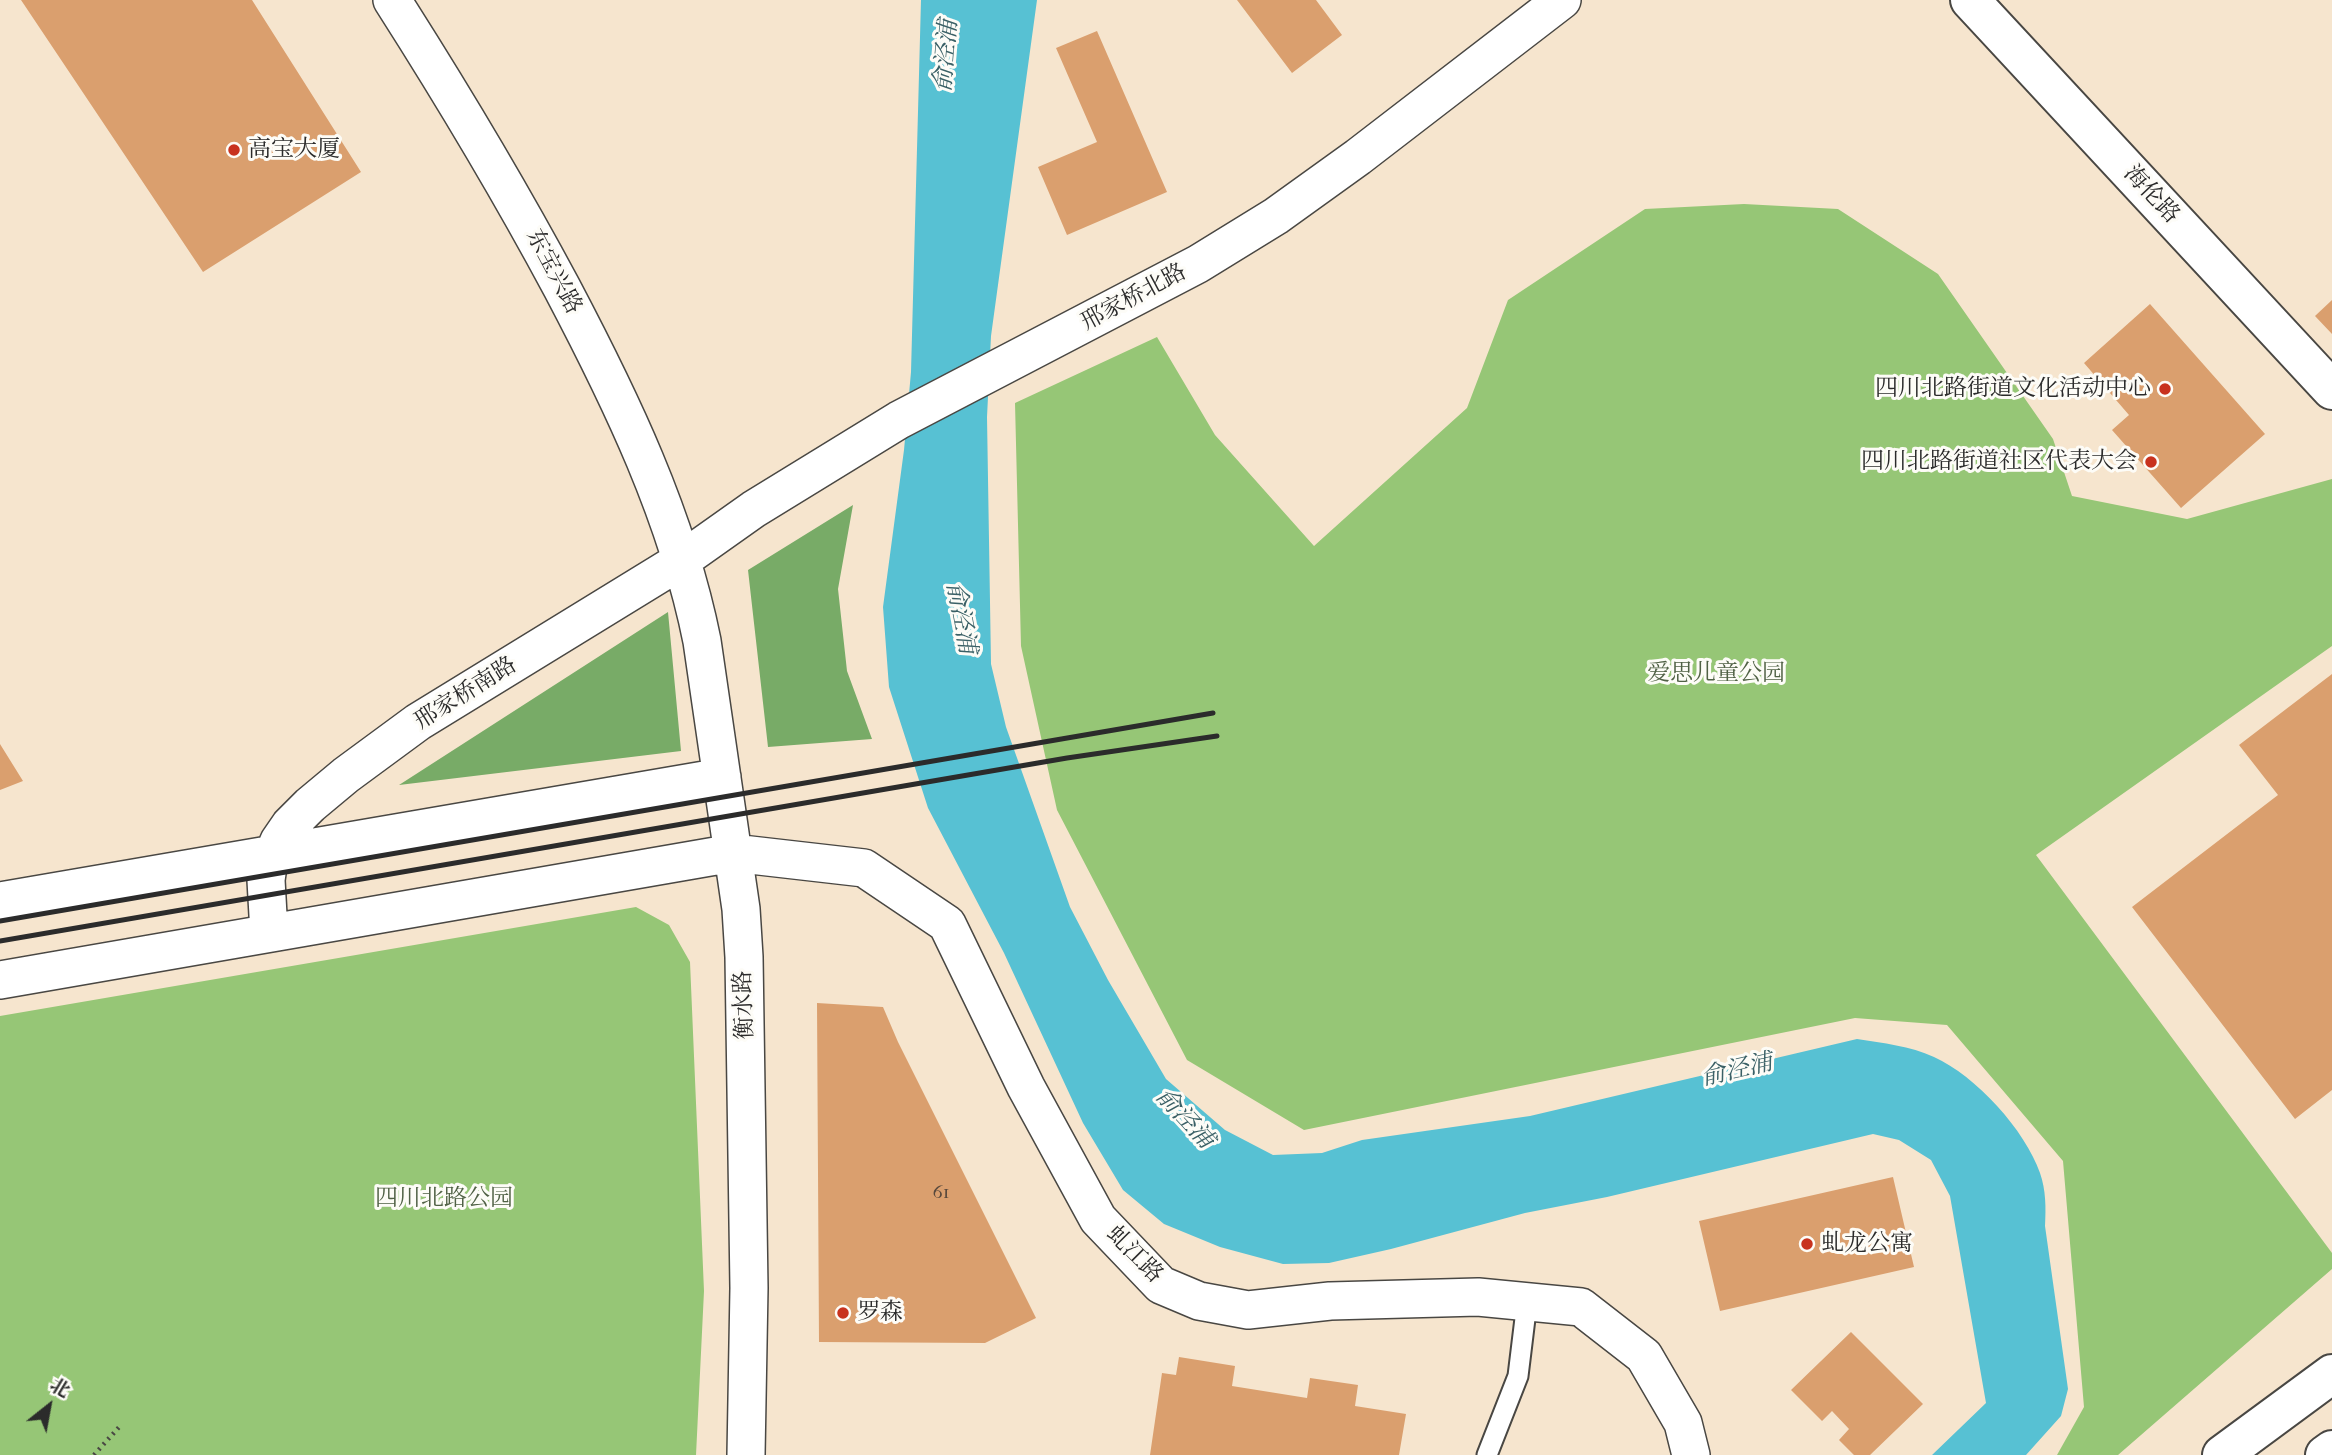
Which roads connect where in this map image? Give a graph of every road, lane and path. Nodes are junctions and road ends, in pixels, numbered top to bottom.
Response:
1 (392, 0) edge
2 (1562, 0) edge
3 (1969, 0) edge
4 (2332, 390) edge
5 (682, 560) junction
6 (722, 777) junction
7 (733, 853) junction
8 (272, 854) junction
9 (0, 901) edge
10 (269, 933) junction
11 (0, 980) edge
12 (1527, 1302) junction
13 (2332, 1374) edge
14 (120, 1426) dead end
15 (2332, 1450) edge
16 (94, 1455) edge
17 (746, 1455) edge
18 (1487, 1455) edge
19 (1691, 1455) edge
20 (2222, 1455) edge
21 (2325, 1455) edge

1 - 5 street, 东宝兴路
2 - 5 street, 邢家桥北路
3 - 4 street, 海伦路
5 - 6 street, 衡水路
5 - 8 street, 邢家桥南路
6 - 7 street, 衡水路
6 - 8 street
7 - 10 street, 虬江路
7 - 12 street, 虬江路
7 - 17 street, 衡水路
8 - 9 street
8 - 10 street, 邢家桥南路
10 - 11 street
12 - 18 lane
12 - 19 street, 虬江路
13 - 20 street
14 - 16 path
15 - 21 street

